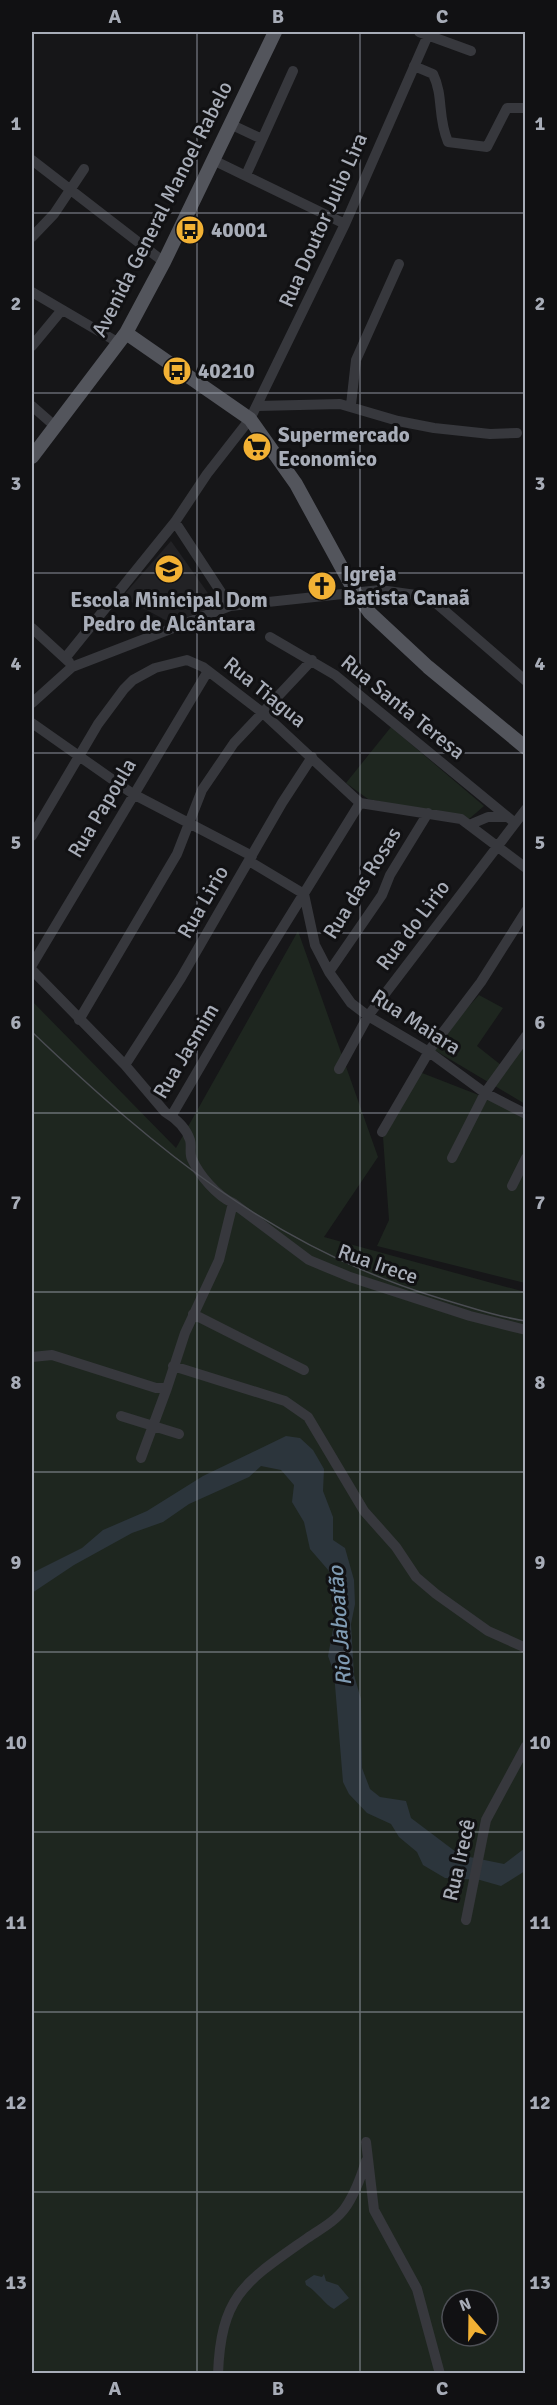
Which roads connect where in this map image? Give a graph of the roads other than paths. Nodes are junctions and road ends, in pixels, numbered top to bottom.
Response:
1 (275, 32) edge
2 (424, 33) edge
3 (471, 51) dead end
4 (414, 66) junction
5 (293, 71) dead end
6 (525, 108) edge
7 (230, 124) junction
8 (262, 139) junction
9 (32, 160) edge
10 (213, 160) junction
11 (84, 170) dead end
12 (246, 175) junction
13 (72, 190) junction
14 (345, 224) junction
15 (32, 237) edge
16 (164, 262) junction
17 (399, 264) dead end
18 (32, 292) edge
19 (61, 310) junction
20 (123, 338) junction
21 (33, 343) edge
22 (351, 405) junction
23 (32, 406) edge
24 (258, 406) junction
25 (250, 419) junction
26 (56, 427) junction
27 (517, 433) dead end
28 (32, 457) edge
29 (176, 522) junction
30 (355, 592) junction
31 (230, 606) junction
32 (32, 628) edge
33 (270, 637) dead end
34 (66, 657) junction
35 (312, 660) junction
36 (72, 667) junction
37 (208, 671) junction
38 (525, 681) edge
39 (32, 703) edge
40 (263, 713) junction
41 (33, 728) edge
42 (525, 748) edge
43 (81, 756) junction
44 (312, 757) junction
45 (133, 794) junction
46 (360, 802) junction
47 (525, 809) edge
48 (428, 813) junction
49 (505, 817) junction
50 (515, 823) junction
51 (189, 824) junction
52 (470, 825) junction
53 (32, 836) edge
54 (498, 845) junction
55 (251, 859) junction
56 (525, 868) edge
57 (304, 894) junction
58 (525, 911) edge
59 (32, 965) edge
60 (32, 970) edge
61 (329, 972) junction
62 (368, 1016) junction
63 (79, 1020) junction
64 (525, 1036) edge
65 (429, 1052) junction
66 (125, 1065) junction
67 (339, 1069) dead end
68 (485, 1093) junction
69 (525, 1114) edge
70 (172, 1115) junction
71 (382, 1132) dead end
72 (452, 1158) dead end
73 (524, 1164) edge
74 (512, 1186) dead end
75 (232, 1203) junction
76 (193, 1314) junction
77 (525, 1330) edge
78 (32, 1357) edge
79 (173, 1366) junction
80 (304, 1371) dead end
81 (167, 1388) junction
82 (121, 1416) dead end
83 (153, 1424) junction
84 (179, 1434) dead end
85 (141, 1458) dead end
86 (525, 1648) edge
87 (525, 1746) edge
88 (466, 1920) dead end
89 (366, 2142) dead end
90 (366, 2162) junction
91 (218, 2373) edge
92 (440, 2373) edge

1 - 7 main road, Avenida General Manoel Rabelo
2 - 3 street
2 - 4 street, Rua Doutor Julio Lira
4 - 6 street
4 - 14 street, Rua Doutor Julio Lira
5 - 8 street
7 - 8 street
7 - 10 main road, Avenida General Manoel Rabelo
8 - 12 street
9 - 13 street
10 - 12 street
10 - 16 main road, Avenida General Manoel Rabelo
11 - 13 street
12 - 14 street
13 - 15 street
13 - 16 street
14 - 24 street, Rua Doutor Julio Lira
16 - 20 main road, Avenida General Manoel Rabelo
17 - 22 street
18 - 19 street
19 - 20 street
19 - 21 street
20 - 25 main road
20 - 26 main road, Avenida General Manoel Rabelo
22 - 24 street
22 - 27 street
23 - 26 street
24 - 25 street, Rua Doutor Julio Lira
25 - 29 street, Rua Doutor Julio Lira
25 - 30 main road
26 - 28 main road, Avenida General Manoel Rabelo
29 - 31 street
29 - 34 street, Rua Doutor Julio Lira
30 - 31 street
30 - 38 street
30 - 42 main road
31 - 36 street
32 - 34 street
33 - 35 street, Rua Santa Teresa
34 - 36 street
35 - 40 street
35 - 49 street, Rua Santa Teresa
36 - 39 street
37 - 40 street, Rua Tiagua
37 - 43 street, Rua Tiagua
37 - 45 street, Rua Papoula
40 - 44 street, Rua Tiagua
40 - 51 street
41 - 43 street
43 - 45 street
43 - 53 street, Rua Tiagua
44 - 46 street, Rua Tiagua
44 - 55 street, Rua Lirio
45 - 51 street
45 - 59 street, Rua Papoula
46 - 48 street
46 - 57 street, Rua Jasmim
47 - 50 street, Rua do Lirio
48 - 52 street
48 - 61 street, Rua das Rosas
49 - 50 street
49 - 52 street
50 - 54 street, Rua do Lirio
51 - 55 street
51 - 63 street
52 - 54 street
54 - 56 street
54 - 62 street, Rua do Lirio
55 - 57 street
55 - 66 street, Rua Lirio
57 - 61 street, Rua Maiara
57 - 70 street, Rua Jasmim
58 - 65 street
60 - 63 street, Rua Jasmim
61 - 62 street, Rua Maiara
62 - 65 street, Rua Maiara
62 - 67 street, Rua do Lirio
63 - 66 street, Rua Jasmim
64 - 68 street
65 - 68 street, Rua Maiara
65 - 71 street
66 - 70 street, Rua Jasmim
68 - 69 street, Rua Maiara
68 - 72 street
70 - 75 street, Rua Irece
73 - 74 street
75 - 76 street
75 - 77 street, Rua Irece
76 - 79 street
76 - 80 street
78 - 81 street
79 - 81 street
79 - 86 street
81 - 83 street
82 - 83 street
83 - 84 street
83 - 85 street
87 - 88 street, Rua Irecê
89 - 90 street
90 - 91 street
90 - 92 street

